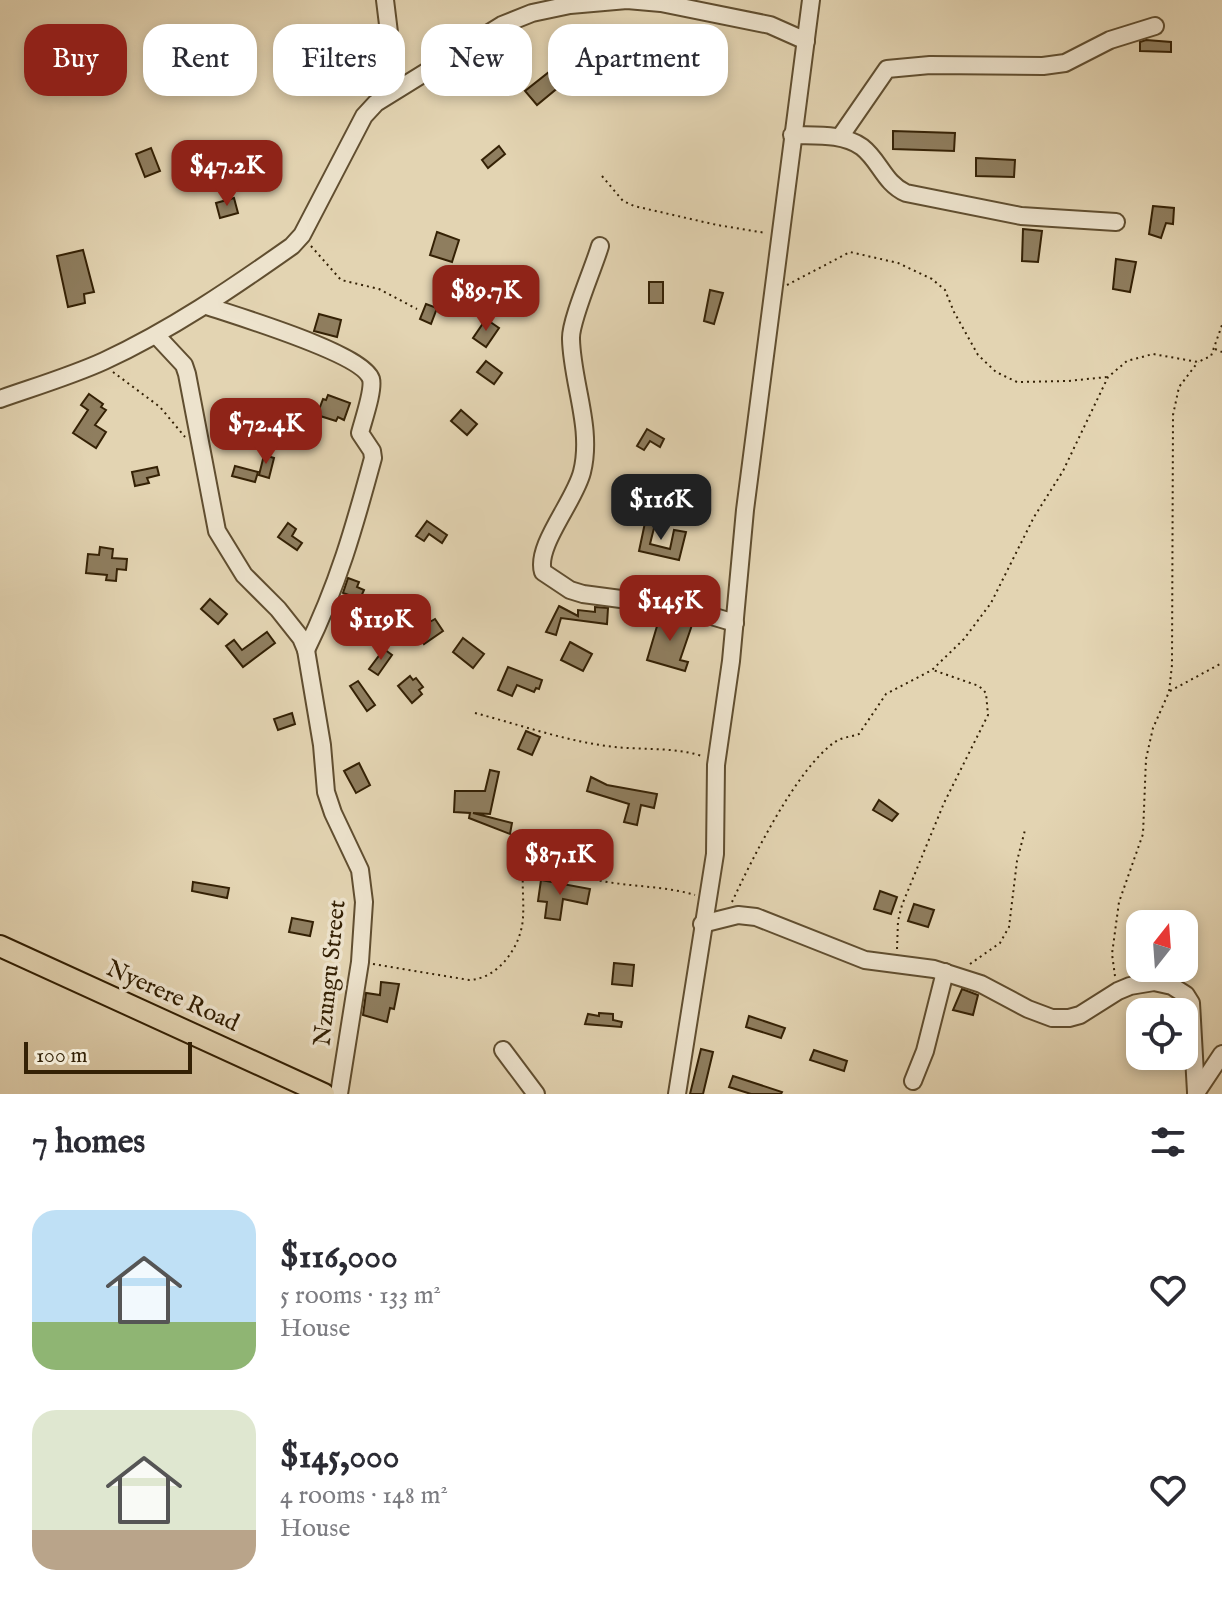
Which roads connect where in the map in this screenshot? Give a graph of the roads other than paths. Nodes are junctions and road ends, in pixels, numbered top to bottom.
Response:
1 (385, 0) edge
2 (811, 0) edge
3 (388, 24) edge
4 (1155, 26) dead end
5 (806, 41) junction
6 (405, 84) edge
7 (386, 96) edge
8 (792, 135) junction
9 (840, 137) junction
10 (1116, 222) dead end
11 (600, 246) dead end
12 (207, 306) junction
13 (156, 335) junction
14 (0, 399) edge
15 (735, 623) junction
16 (306, 650) junction
17 (702, 924) junction
18 (0, 946) edge
19 (951, 974) junction
20 (503, 1050) dead end
21 (1222, 1054) edge
22 (913, 1081) dead end
23 (1196, 1093) edge
24 (324, 1094) edge
25 (339, 1094) edge
26 (536, 1094) edge
27 (677, 1094) edge

1 - 3 street
2 - 5 street
4 - 9 street
5 - 6 street
5 - 8 street
7 - 12 street
8 - 9 street
8 - 15 street
9 - 10 street
11 - 15 street
12 - 13 street
12 - 16 street
13 - 14 street
13 - 16 street, Nzungu Street
15 - 17 street
16 - 25 street, Nzungu Street
17 - 19 street
17 - 27 street
18 - 24 main road, Nyerere Road
19 - 22 street
19 - 23 street
20 - 26 street
21 - 23 street

